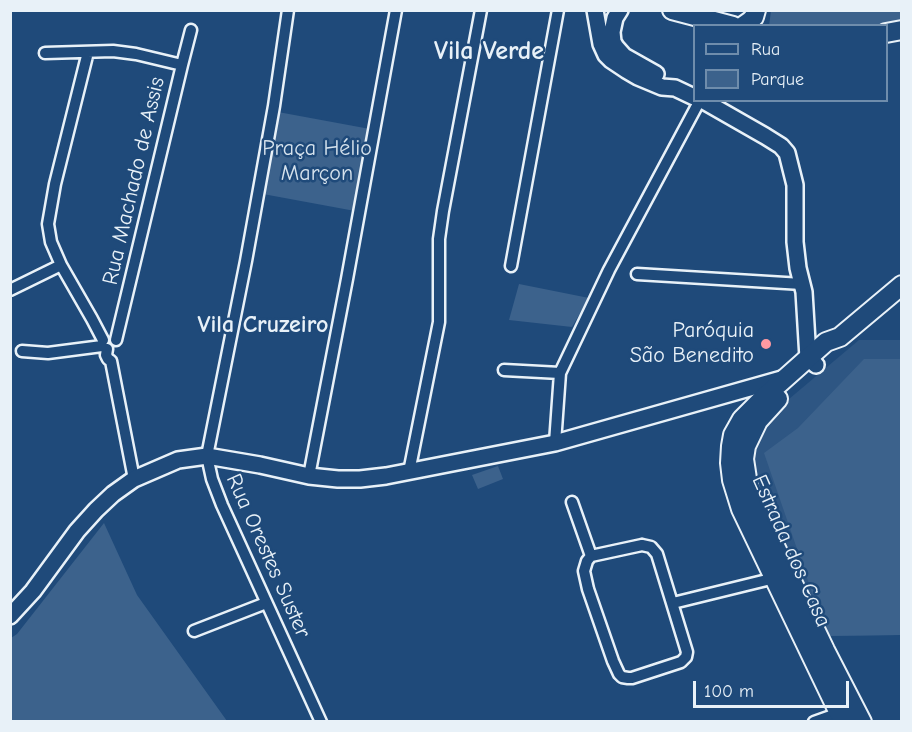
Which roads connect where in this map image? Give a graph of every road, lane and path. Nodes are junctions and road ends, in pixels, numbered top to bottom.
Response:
1 (288, 10) edge
2 (396, 10) edge
3 (481, 10) edge
4 (558, 10) edge
5 (595, 10) edge
6 (620, 10) edge
7 (672, 10) edge
8 (756, 10) edge
9 (725, 24) edge
10 (746, 24) edge
11 (191, 30) dead end
12 (88, 52) junction
13 (45, 53) dead end
14 (182, 65) junction
15 (675, 88) junction
16 (693, 97) edge
17 (700, 102) edge
18 (705, 102) edge
19 (61, 265) junction
20 (511, 266) dead end
21 (637, 274) dead end
22 (802, 284) junction
23 (902, 285) edge
24 (10, 290) edge
25 (108, 345) junction
26 (22, 351) dead end
27 (812, 362) junction
28 (504, 370) dead end
29 (560, 373) junction
30 (785, 378) junction
31 (555, 442) junction
32 (207, 456) junction
33 (409, 472) junction
34 (309, 476) junction
35 (134, 479) junction
36 (572, 502) dead end
37 (589, 559) junction
38 (781, 576) junction
39 (266, 603) junction
40 (673, 603) junction
41 (10, 616) edge
42 (194, 632) dead end
43 (849, 716) edge
44 (321, 722) edge
45 (814, 722) edge

1 - 32 street, Rua Orestes Suster
2 - 34 street
3 - 33 street
4 - 20 street
5 - 15 street
6 - 15 street
7 - 9 main road
8 - 10 main road
11 - 14 street, Rua Machado de Assis
12 - 13 street
12 - 14 street
12 - 19 street
14 - 25 street, Rua Machado de Assis
15 - 16 street
17 - 29 street
18 - 22 street
19 - 24 street
19 - 25 street
21 - 22 street
22 - 27 street
23 - 27 main road
25 - 26 street
25 - 35 street
27 - 30 main road, Estrada dos Casa
27 - 38 main road, Estrada dos Casa
28 - 29 street
29 - 31 street
30 - 31 street
30 - 38 main road, Estrada dos Casa
31 - 33 street
32 - 34 street
32 - 35 street
32 - 39 street, Rua Orestes Suster
33 - 34 street
35 - 41 street
36 - 37 street
37 - 40 street
37 - 40 street
38 - 40 street
38 - 43 main road, Estrada dos Casa
39 - 42 street
39 - 44 street, Rua Orestes Suster
43 - 45 street

